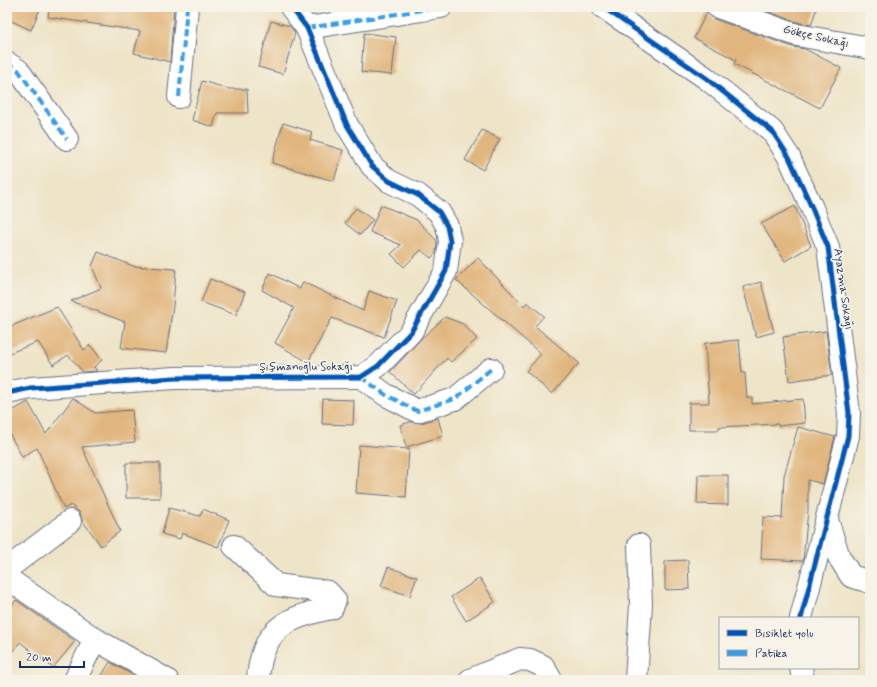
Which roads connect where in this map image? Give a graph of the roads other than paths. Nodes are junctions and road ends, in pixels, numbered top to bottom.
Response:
1 (188, 7) edge
2 (290, 7) edge
3 (441, 7) edge
4 (603, 7) edge
5 (718, 7) edge
6 (307, 28) junction
7 (870, 48) edge
8 (7, 63) edge
9 (179, 97) dead end
10 (67, 139) dead end
11 (491, 369) dead end
12 (361, 377) junction
13 (7, 393) edge
14 (827, 520) junction
15 (70, 522) dead end
16 (639, 545) dead end
17 (234, 546) dead end
18 (7, 569) edge
19 (7, 578) edge
20 (870, 582) edge
21 (801, 617) edge
22 (95, 639) junction
23 (801, 669) edge
24 (75, 680) edge
25 (167, 680) edge
26 (258, 680) edge
27 (470, 680) edge
28 (551, 680) edge
29 (636, 680) edge
30 (803, 680) edge

1 - 9 street
2 - 6 street, Şişmanoğlu Sokağı
3 - 6 street
4 - 14 street, Ayazma Sokağı
5 - 7 street, Gökçe Sokağı
6 - 12 street, Şişmanoğlu Sokağı
8 - 10 street
11 - 12 street
12 - 13 street, Şişmanoğlu Sokağı
14 - 20 street
14 - 21 street, Ayazma Sokağı
15 - 18 street
16 - 29 street
17 - 26 street
19 - 22 street
22 - 24 street
22 - 25 street
23 - 30 street
27 - 28 street

